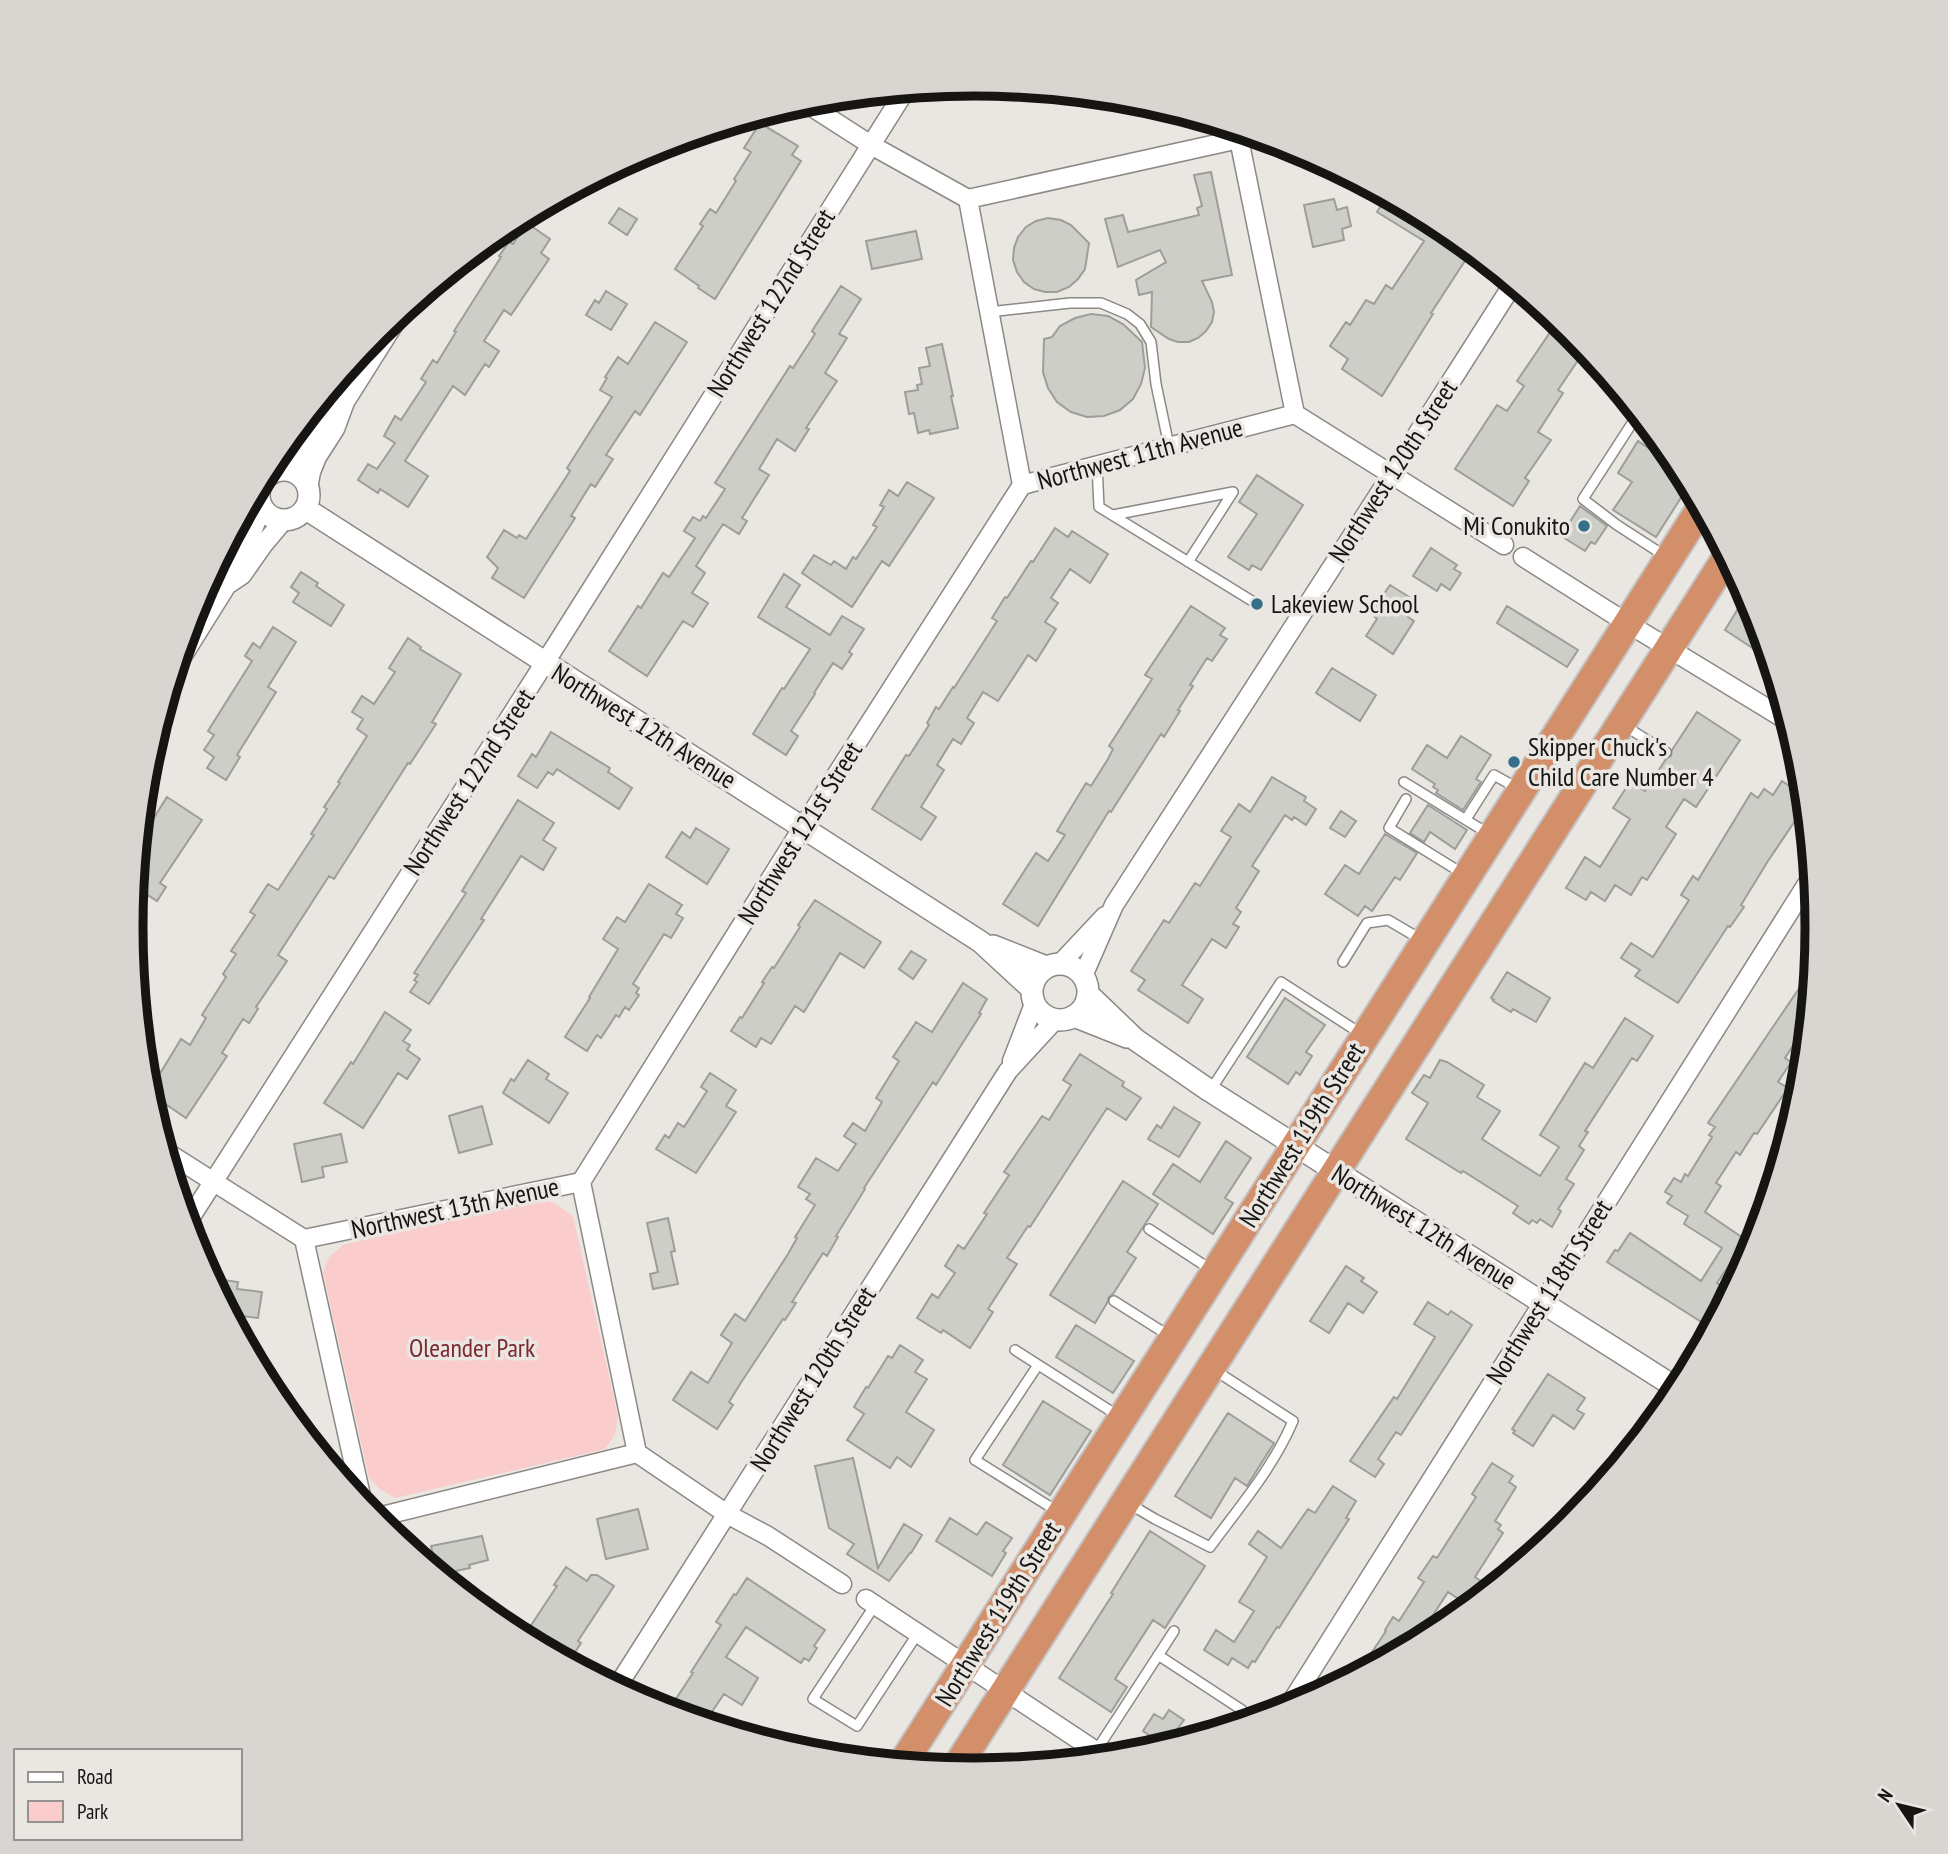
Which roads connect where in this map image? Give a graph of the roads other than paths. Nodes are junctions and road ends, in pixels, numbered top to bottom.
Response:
1 (899, 100) edge
2 (818, 111) edge
3 (1233, 138) edge
4 (1242, 140) edge
5 (871, 145) junction
6 (968, 199) junction
7 (1508, 291) edge
8 (989, 312) junction
9 (379, 348) edge
10 (345, 402) junction
11 (1295, 414) junction
12 (1633, 421) edge
13 (1169, 446) junction
14 (1097, 465) junction
15 (282, 466) edge
16 (279, 471) edge
17 (1392, 474) junction
18 (1022, 485) junction
19 (307, 498) junction
20 (261, 502) edge
21 (256, 510) edge
22 (1113, 515) junction
23 (1695, 517) edge
24 (284, 520) junction
25 (1504, 545) dead end
26 (1522, 557) dead end
27 (1669, 558) junction
28 (1188, 562) junction
29 (1721, 565) edge
30 (227, 585) junction
31 (1257, 604) dead end
32 (1627, 623) junction
33 (197, 633) edge
34 (1669, 648) junction
35 (545, 663) junction
36 (1776, 714) edge
37 (1621, 723) junction
38 (1666, 752) dead end
39 (1404, 782) dead end
40 (1521, 791) junction
41 (1406, 799) dead end
42 (1466, 819) junction
43 (803, 827) junction
44 (1492, 835) junction
45 (1466, 876) junction
46 (1804, 889) edge
47 (1114, 905) junction
48 (981, 942) junction
49 (1424, 942) junction
50 (1343, 962) dead end
51 (1053, 965) junction
52 (1085, 985) junction
53 (1033, 996) junction
54 (1065, 1018) junction
55 (1365, 1035) junction
56 (1136, 1040) junction
57 (1008, 1071) junction
58 (1210, 1091) junction
59 (1295, 1144) junction
60 (177, 1158) edge
61 (1337, 1172) junction
62 (214, 1182) junction
63 (581, 1182) junction
64 (194, 1213) edge
65 (1149, 1229) dead end
66 (304, 1239) junction
67 (1215, 1272) junction
68 (1114, 1301) dead end
69 (1543, 1302) junction
70 (1173, 1338) junction
71 (1015, 1350) dead end
72 (1038, 1365) junction
73 (1211, 1368) junction
74 (1669, 1383) edge
75 (1122, 1418) junction
76 (636, 1453) junction
77 (359, 1485) edge
78 (1126, 1502) junction
79 (1062, 1513) junction
80 (727, 1514) junction
81 (388, 1515) edge
82 (842, 1584) dead end
83 (870, 1602) joint
84 (1174, 1631) dead end
85 (918, 1633) junction
86 (1158, 1655) junction
87 (967, 1664) junction
88 (622, 1679) edge
89 (1005, 1691) junction
90 (1297, 1692) edge
91 (1242, 1710) dead end
92 (1105, 1747) edge
93 (1094, 1749) edge
94 (908, 1755) edge
95 (963, 1758) edge

1 - 5 street, Northwest 122nd Street
2 - 5 street
3 - 6 street
4 - 11 street
5 - 6 street
5 - 35 street, Northwest 122nd Street
6 - 8 street, Northwest 11th Avenue
7 - 17 street, Northwest 120th Street
8 - 13 lane
8 - 18 street, Northwest 11th Avenue
9 - 10 street
10 - 15 street
10 - 19 street
11 - 13 street, Northwest 11th Avenue
11 - 17 street
12 - 27 lane
13 - 14 street, Northwest 11th Avenue
14 - 18 street, Northwest 11th Avenue
14 - 22 lane
16 - 19 street, Northwest 12th Avenue
17 - 25 street
17 - 47 street, Northwest 120th Street
18 - 43 street, Northwest 121st Street
19 - 24 street
19 - 35 street, Northwest 12th Avenue
20 - 24 street
21 - 30 street
22 - 28 lane
22 - 28 lane
23 - 27 highway, Northwest 119th Street
24 - 30 street
26 - 32 street
27 - 32 highway, Northwest 119th Street
28 - 31 lane
29 - 34 highway, Northwest 119th Street
30 - 33 street
32 - 34 street
32 - 40 highway, Northwest 119th Street
34 - 36 street
34 - 37 highway, Northwest 119th Street
35 - 43 street, Northwest 12th Avenue
35 - 62 street, Northwest 122nd Street
37 - 38 lane
37 - 61 highway, Northwest 119th Street
39 - 42 lane
40 - 42 lane
40 - 44 highway, Northwest 119th Street
41 - 45 lane
42 - 44 lane
43 - 48 street, Northwest 12th Avenue
43 - 63 street, Northwest 121st Street
44 - 45 highway, Northwest 119th Street
45 - 49 highway, Northwest 119th Street
46 - 69 street, Northwest 118th Street
47 - 51 street, Northwest 120th Street
47 - 52 street, Northwest 120th Street
48 - 51 street, Northwest 12th Avenue
48 - 53 street, Northwest 12th Avenue
49 - 50 lane
49 - 55 highway, Northwest 119th Street
51 - 52 street
51 - 53 street
52 - 54 street
52 - 56 street, Northwest 12th Avenue
53 - 54 street
53 - 57 street, Northwest 120th Street
54 - 56 street, Northwest 12th Avenue
54 - 57 street, Northwest 120th Street
55 - 58 lane
55 - 59 highway, Northwest 119th Street
56 - 58 street, Northwest 12th Avenue
57 - 80 street, Northwest 120th Street
58 - 59 street, Northwest 12th Avenue
59 - 61 street, Northwest 12th Avenue
59 - 67 highway, Northwest 119th Street
60 - 62 street
61 - 69 street, Northwest 12th Avenue
61 - 73 highway, Northwest 119th Street
62 - 64 street, Northwest 122nd Street
62 - 66 street
63 - 66 street, Northwest 13th Avenue
63 - 76 street, Northwest 13th Avenue
65 - 67 lane
66 - 77 street
67 - 70 highway, Northwest 119th Street
68 - 70 lane
69 - 74 street, Northwest 12th Avenue
69 - 90 street, Northwest 118th Street
70 - 75 highway, Northwest 119th Street
71 - 72 lane
72 - 75 lane
72 - 79 lane
73 - 78 highway, Northwest 119th Street
73 - 78 lane
75 - 79 highway, Northwest 119th Street
76 - 80 street
76 - 81 street
78 - 89 highway, Northwest 119th Street
79 - 87 highway, Northwest 119th Street
80 - 82 street
80 - 88 street, Northwest 120th Street
83 - 85 street
83 - 85 lane
84 - 86 lane
85 - 87 street
86 - 91 lane
86 - 92 lane
87 - 89 street
87 - 94 highway, Northwest 119th Street
89 - 93 street
89 - 95 highway, Northwest 119th Street

